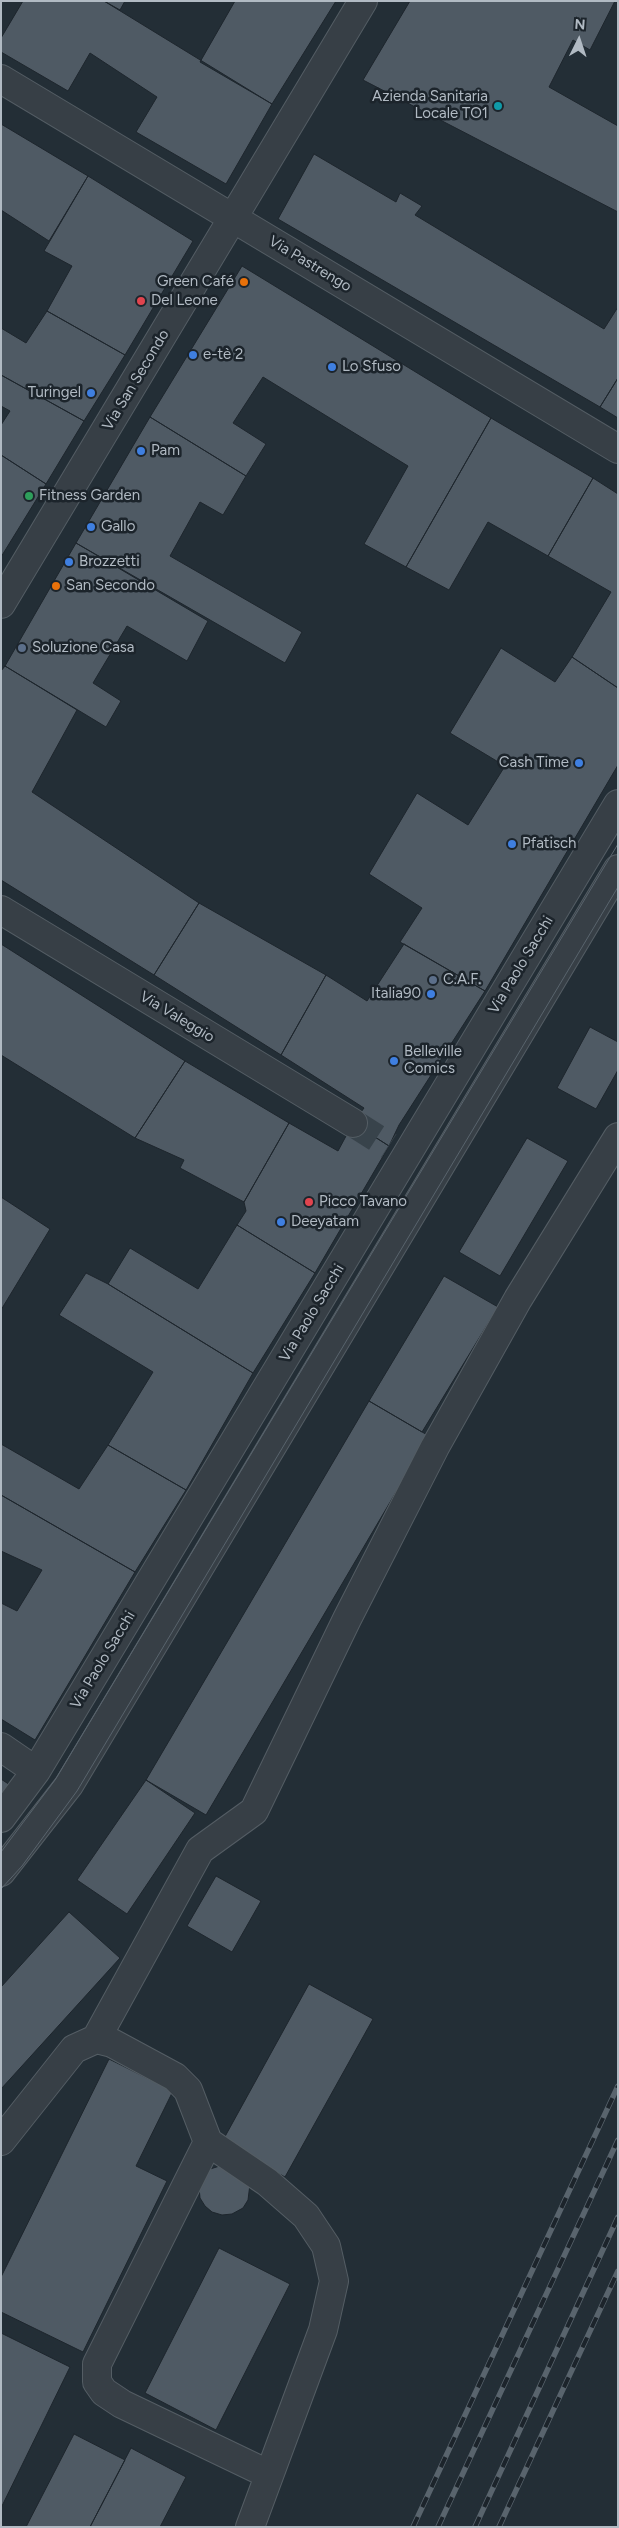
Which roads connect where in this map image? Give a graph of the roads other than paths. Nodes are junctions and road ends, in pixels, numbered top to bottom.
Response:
1 (363, 1) edge
2 (1, 79) edge
3 (232, 218) junction
4 (618, 449) edge
5 (1, 604) edge
6 (618, 804) edge
7 (618, 869) edge
8 (1, 910) edge
9 (353, 1123) tunnel mouth
10 (618, 1137) edge
11 (1, 1748) edge
12 (36, 1771) junction
13 (1, 1818) edge
14 (1, 1872) edge
15 (96, 2039) junction
16 (1, 2141) edge
17 (208, 2142) junction
18 (268, 2474) junction
19 (250, 2527) edge

1 - 3 street, Via San Secondo
2 - 3 street, Via Pastrengo
3 - 4 street, Via Pastrengo
3 - 5 street, Via San Secondo
6 - 12 street, Via Paolo Sacchi
7 - 14 street
8 - 9 street, Via Valeggio
10 - 15 street
11 - 12 street
12 - 13 street, Via Paolo Sacchi
15 - 16 street
15 - 17 street
17 - 18 street
17 - 18 street
18 - 19 street

